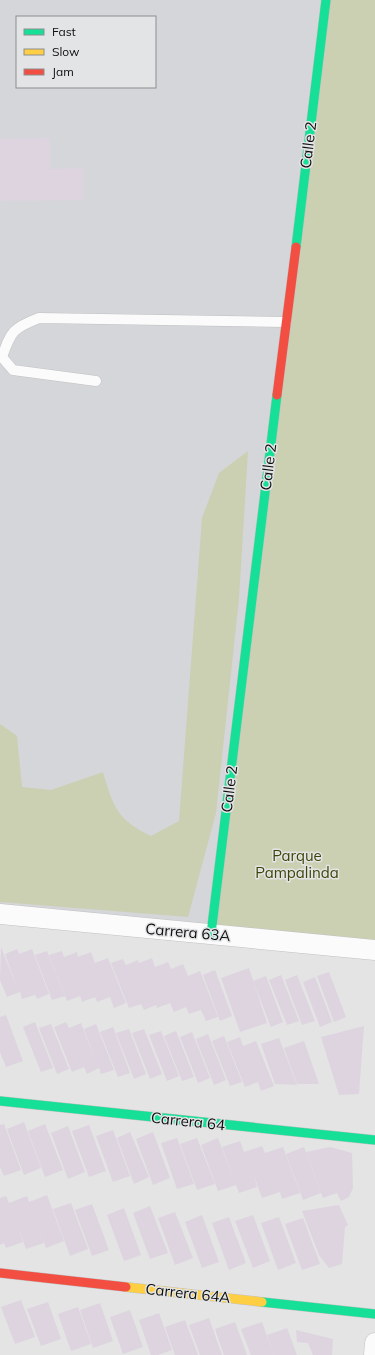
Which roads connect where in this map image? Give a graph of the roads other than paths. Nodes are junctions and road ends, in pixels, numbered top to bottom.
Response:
1 (326, 0) edge
2 (286, 322) junction
3 (96, 381) dead end
4 (0, 914) edge
5 (211, 934) junction
6 (375, 950) edge
7 (0, 1101) edge
8 (375, 1140) edge
9 (0, 1273) edge
10 (375, 1314) edge
11 (375, 1343) edge
12 (374, 1355) edge

1 - 2 street, Calle 2
2 - 3 lane
2 - 5 street, Calle 2
4 - 5 street, Carrera 63A
5 - 6 street, Carrera 63A
7 - 8 street, Carrera 64
9 - 10 street, Carrera 64A
11 - 12 street

